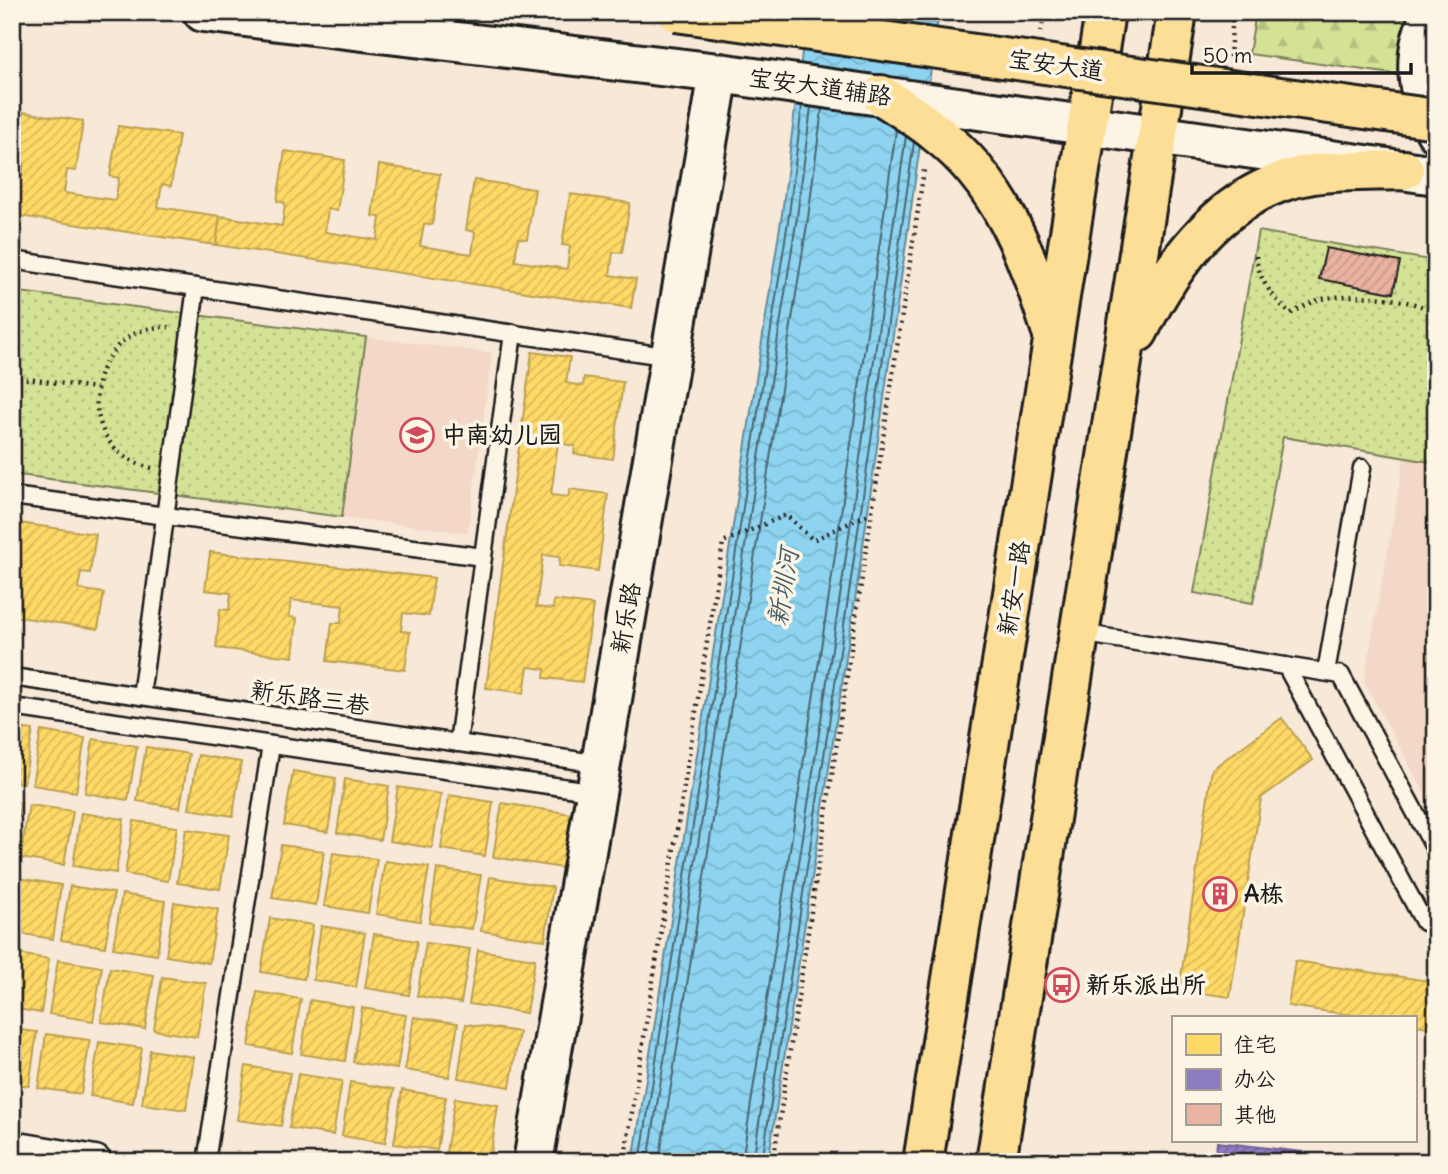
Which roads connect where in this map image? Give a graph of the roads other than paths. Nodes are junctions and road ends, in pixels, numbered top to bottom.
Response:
1 (203, 12) edge
2 (676, 12) edge
3 (1433, 12) edge
4 (1105, 13) edge
5 (1176, 19) edge
6 (719, 73) junction
7 (881, 95) junction
8 (1436, 119) edge
9 (1087, 125) junction
10 (1436, 132) edge
11 (1157, 135) junction
12 (1420, 173) edge
13 (12, 260) edge
14 (196, 287) junction
15 (513, 333) junction
16 (1053, 338) junction
17 (671, 357) junction
18 (1121, 366) junction
19 (1362, 468) dead end
20 (12, 496) edge
21 (165, 516) junction
22 (483, 557) junction
23 (1086, 591) joint
24 (1079, 635) junction
25 (1286, 666) junction
26 (1326, 673) junction
27 (12, 677) edge
28 (141, 696) junction
29 (12, 707) edge
30 (458, 743) junction
31 (271, 745) junction
32 (598, 778) junction
33 (1436, 851) edge
34 (1436, 924) edge
35 (12, 1148) edge
36 (95, 1162) edge
37 (206, 1162) edge
38 (533, 1162) edge
39 (923, 1162) edge
40 (996, 1162) edge

1 - 6 main road, 宝安大道辅路
2 - 8 main road, 宝安大道, bridge
3 - 10 main road
4 - 9 main road, 新安一路
5 - 11 main road
6 - 7 main road, 宝安大道辅路
6 - 17 main road, 新乐路
7 - 9 main road, 宝安大道辅路
7 - 16 main road
9 - 11 main road, 宝安大道辅路
9 - 16 main road, 新安一路
11 - 12 main road, 宝安大道辅路
11 - 18 main road
12 - 18 main road
13 - 14 lane
14 - 15 lane
14 - 21 lane
15 - 17 lane
15 - 22 lane
16 - 39 main road, 新安一路
17 - 32 main road, 新乐路
18 - 23 main road
19 - 26 lane
20 - 21 lane
21 - 22 lane
21 - 28 lane
22 - 30 lane
23 - 24 lane
24 - 25 lane
24 - 40 main road
25 - 26 lane
25 - 34 lane
26 - 33 lane
27 - 28 lane, 新乐路三巷
28 - 30 lane, 新乐路三巷
29 - 31 lane
30 - 32 lane, 新乐路三巷
31 - 32 lane
31 - 37 lane
32 - 38 main road, 新乐路
35 - 36 street

